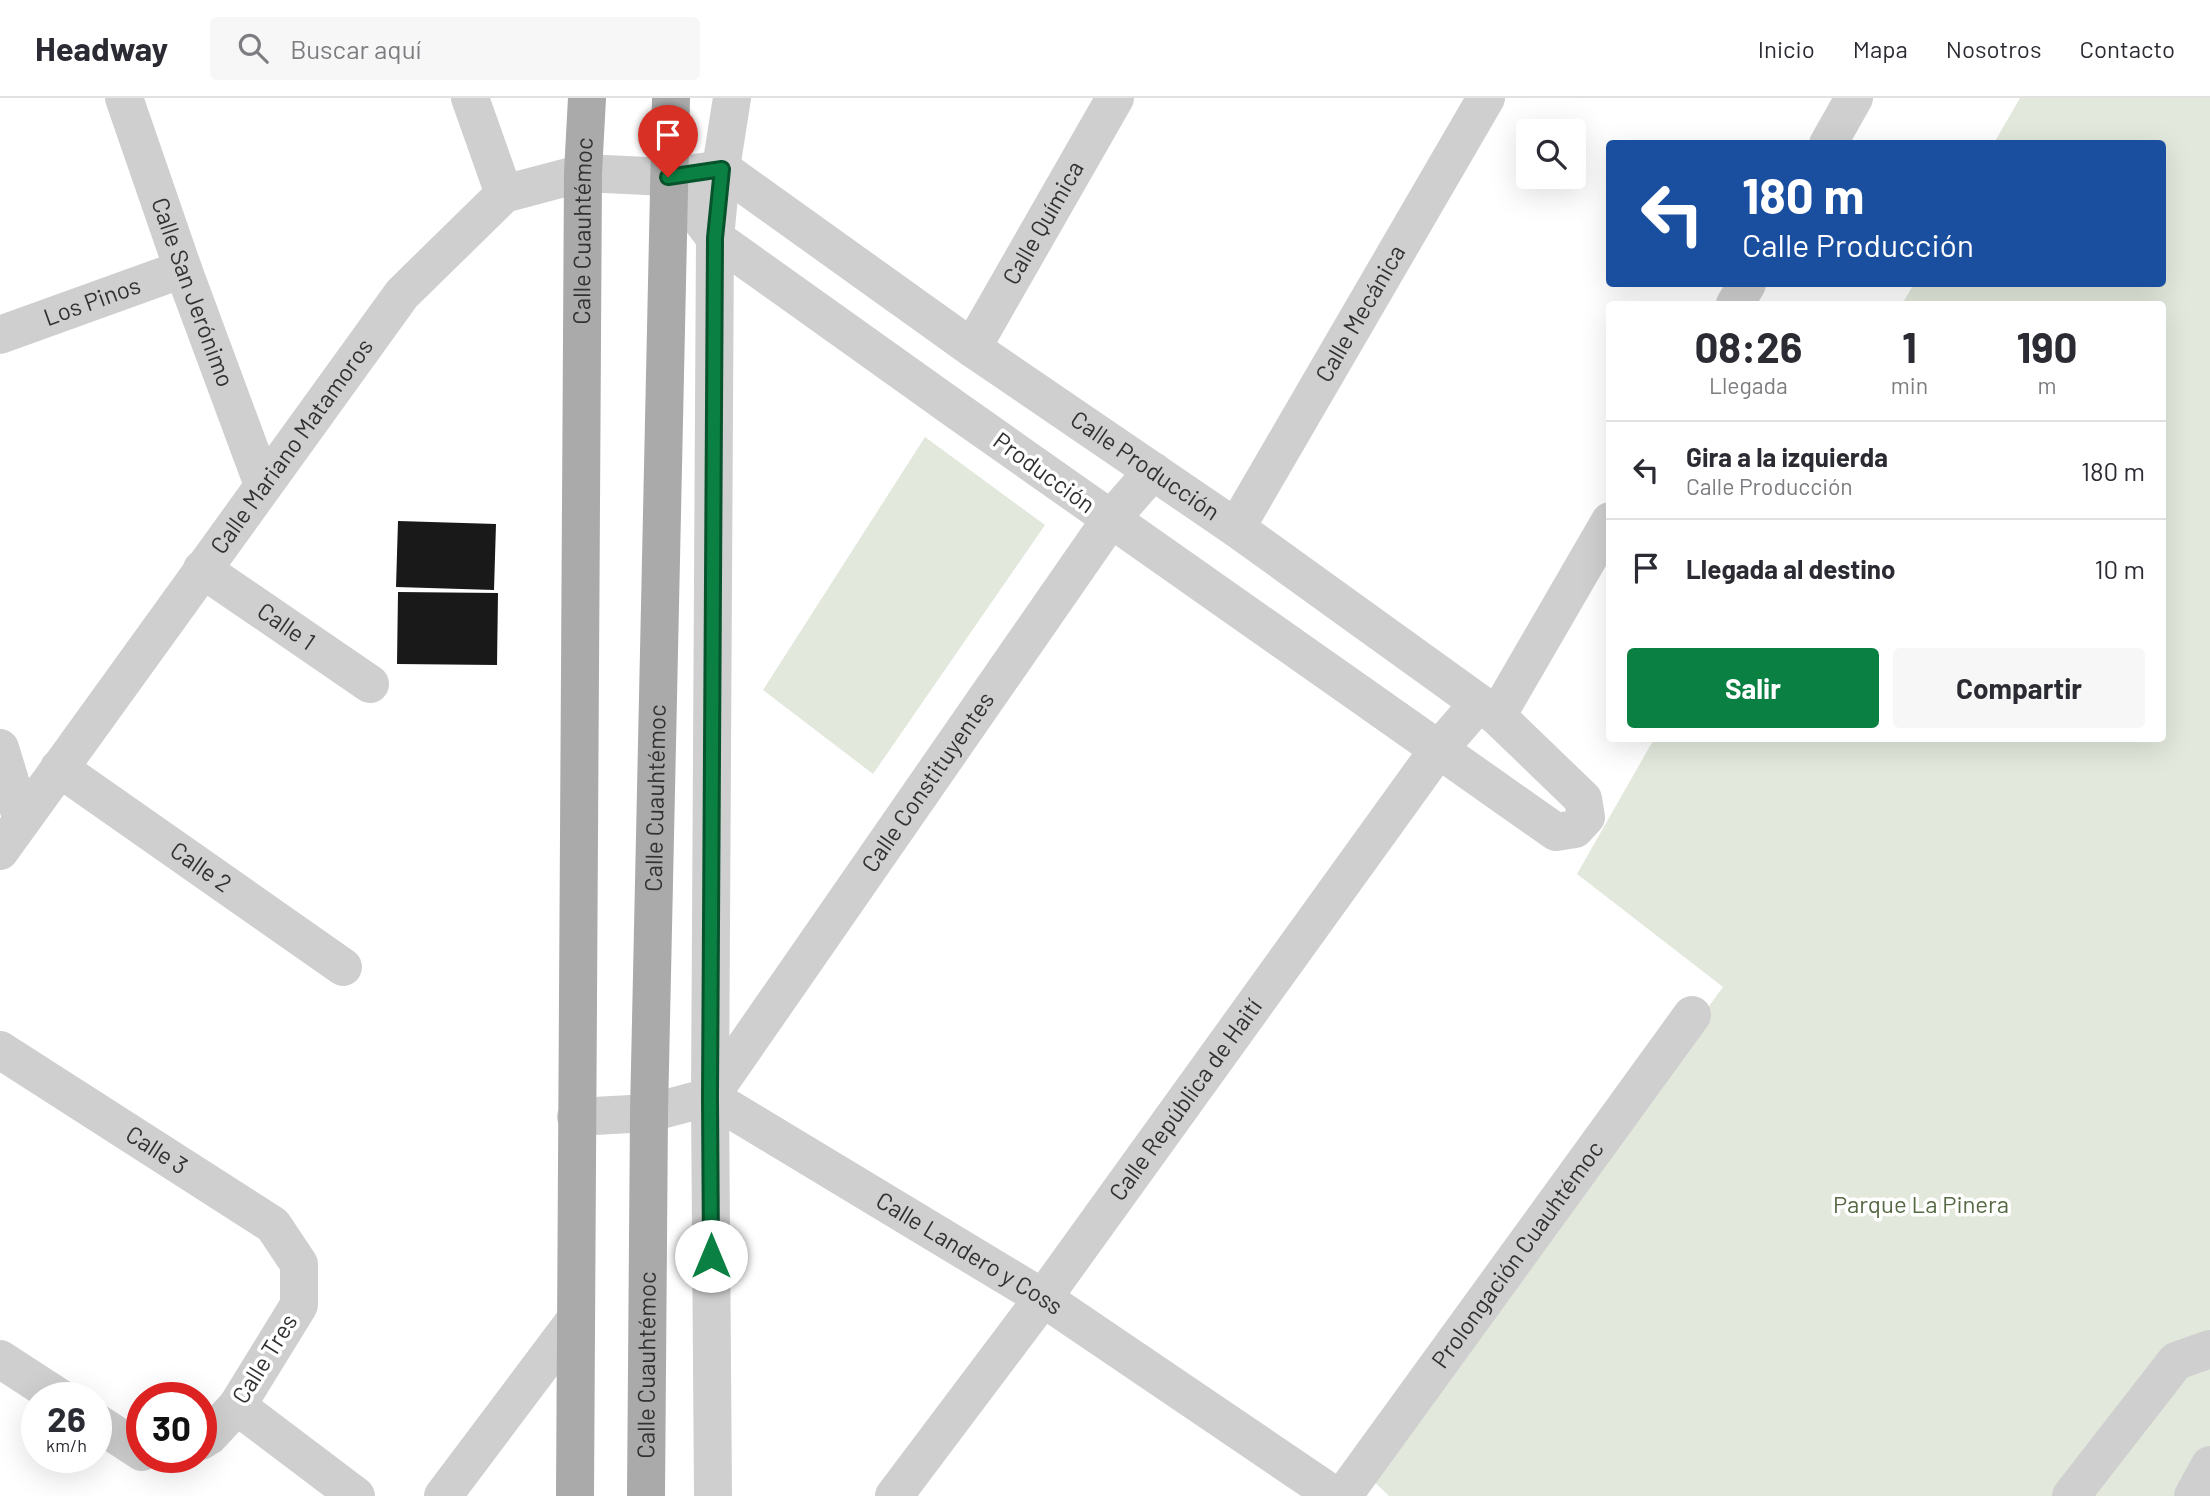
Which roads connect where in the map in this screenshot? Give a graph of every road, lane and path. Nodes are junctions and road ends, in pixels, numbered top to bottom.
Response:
1 (124, 98) edge
2 (470, 98) edge
3 (587, 98) edge
4 (671, 98) edge
5 (732, 98) edge
6 (756, 98) edge
7 (1115, 98) edge
8 (1486, 98) edge
9 (1854, 98) edge
10 (1830, 140) edge
11 (723, 162) junction
12 (583, 173) junction
13 (668, 177) junction
14 (504, 194) junction
15 (715, 238) junction
16 (183, 269) junction
17 (0, 335) edge
18 (972, 348) junction
19 (1153, 471) junction
20 (263, 485) junction
21 (1110, 520) junction
22 (1606, 527) edge
23 (1236, 528) junction
24 (202, 569) junction
25 (370, 684) dead end
26 (1488, 710) junction
27 (0, 748) edge
28 (1438, 750) junction
29 (59, 768) junction
30 (1586, 817) joint
31 (22, 820) junction
32 (0, 851) edge
33 (343, 967) dead end
34 (1692, 1015) dead end
35 (0, 1050) edge
36 (710, 1097) junction
37 (649, 1113) junction
38 (576, 1116) junction
39 (299, 1264) joint
40 (1043, 1298) junction
41 (576, 1319) junction
42 (2210, 1349) edge
43 (0, 1359) edge
44 (35, 1382) edge
45 (237, 1406) junction
46 (217, 1427) edge
47 (2210, 1465) edge
48 (356, 1496) edge
49 (443, 1496) edge
50 (575, 1496) edge
51 (646, 1496) edge
52 (713, 1496) edge
53 (894, 1496) edge
54 (1335, 1496) edge
55 (1343, 1496) edge
56 (2071, 1496) edge
57 (2193, 1496) edge

1 - 16 street, Calle San Jerónimo
2 - 14 street
3 - 12 main road, Calle Cuauhtémoc
4 - 13 main road, Calle Cuauhtémoc
5 - 11 street
6 - 11 street
7 - 18 street, Calle Química
8 - 23 street, Calle Mecánica
9 - 10 street
11 - 13 street
11 - 15 street
11 - 18 street, Calle Producción
12 - 13 street, Calle Mariano Matamoros
12 - 14 street, Calle Mariano Matamoros
12 - 38 main road, Calle Cuauhtémoc
13 - 15 street, Producción
13 - 37 main road, Calle Cuauhtémoc
14 - 20 street, Calle Mariano Matamoros
15 - 21 street, Producción
15 - 36 street
16 - 17 street, Los Pinos
16 - 20 street, Calle San Jerónimo
18 - 19 street, Calle Producción
19 - 21 street, Calle Constituyentes
19 - 23 street, Calle Producción
20 - 24 street, Calle Mariano Matamoros
21 - 28 street, Producción
21 - 36 street, Calle Constituyentes
22 - 26 street, Calle República de Haití
23 - 26 street, Calle Producción
24 - 25 street, Calle 1
24 - 29 street, Calle Mariano Matamoros
26 - 28 street, Calle República de Haití
26 - 30 street, Calle Producción
27 - 31 street
28 - 30 street, Producción
28 - 40 street, Calle República de Haití
29 - 31 street, Calle Mariano Matamoros
29 - 33 street, Calle 2
31 - 32 street, Calle Mariano Matamoros
34 - 55 street, Prolongación Cuauhtémoc
35 - 39 street, Calle 3
36 - 37 street
36 - 40 street, Calle Landero y Coss
36 - 52 street
37 - 38 street
37 - 51 main road, Calle Cuauhtémoc
38 - 41 main road, Calle Cuauhtémoc
39 - 45 street, Calle Tres
40 - 53 street, Calle República de Haití
40 - 54 street, Calle Landero y Coss
41 - 49 street
41 - 50 main road, Calle Cuauhtémoc
42 - 56 street
43 - 44 street
45 - 46 street, Calle Tres
45 - 48 street
47 - 57 street

